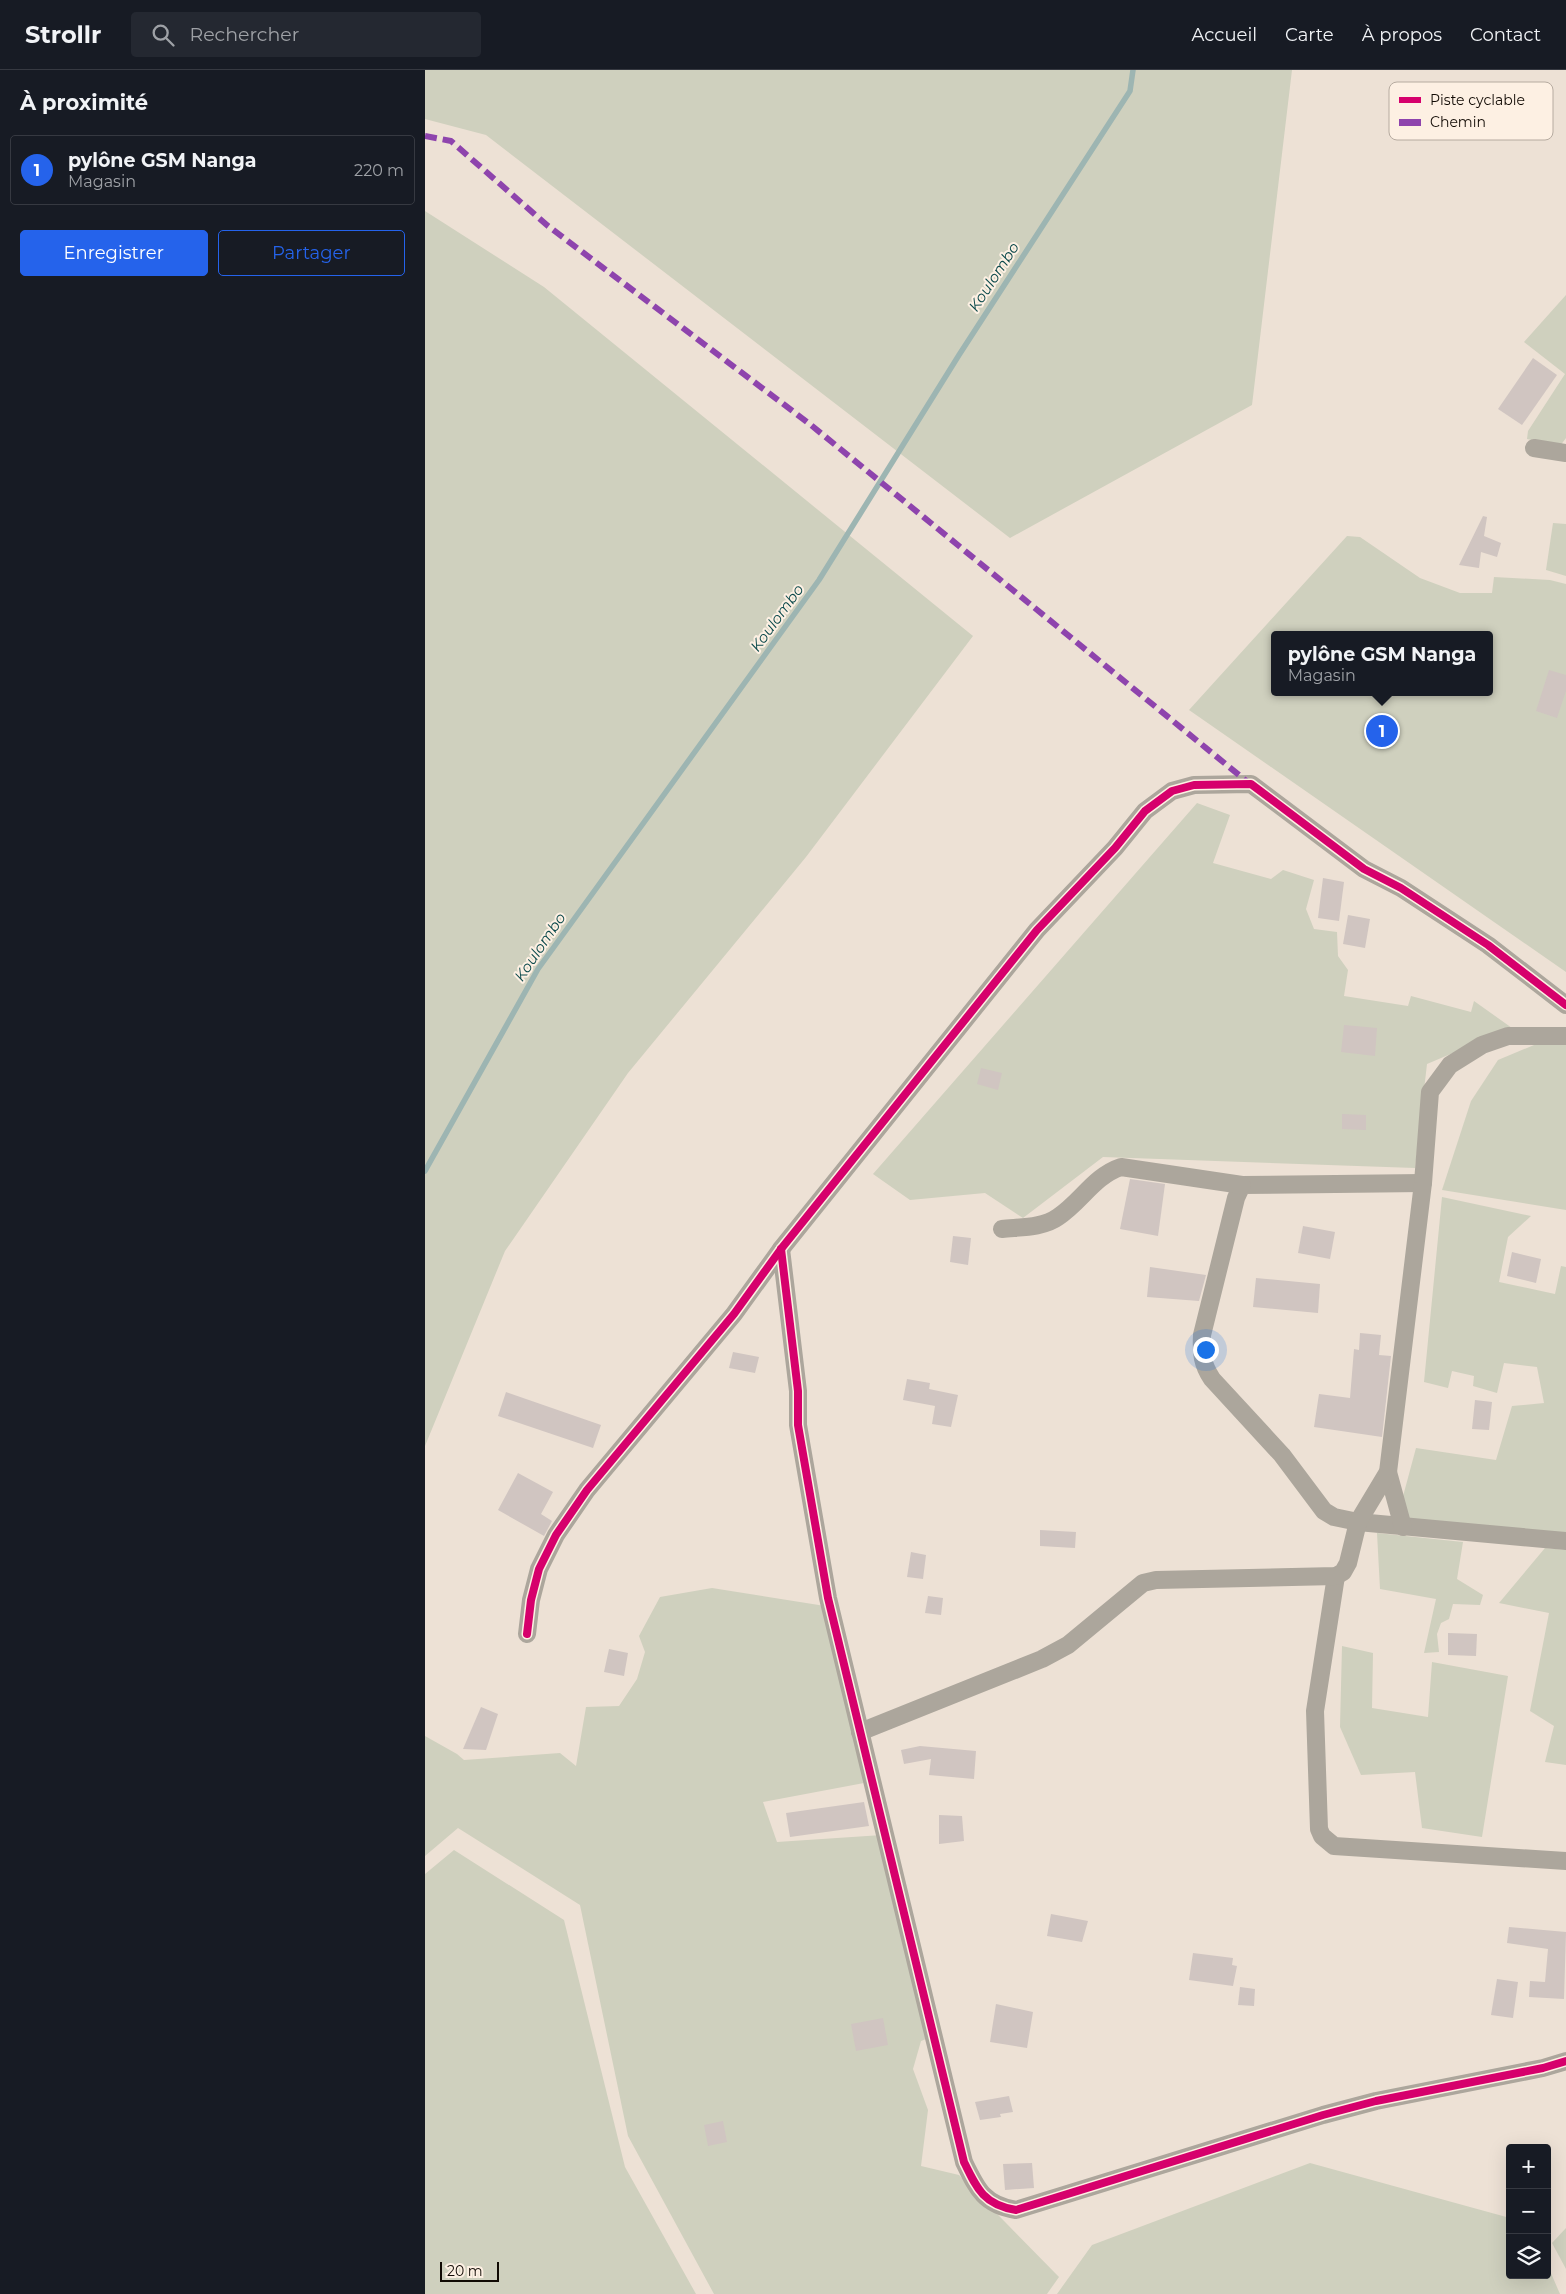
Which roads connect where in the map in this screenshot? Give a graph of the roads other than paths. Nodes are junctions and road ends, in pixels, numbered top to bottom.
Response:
1 (1534, 448) dead end
2 (1566, 453) edge
3 (1566, 1005) edge
4 (1566, 1036) edge
5 (1423, 1183) junction
6 (1242, 1185) junction
7 (1001, 1229) dead end
8 (781, 1249) junction
9 (1388, 1472) junction
10 (1358, 1522) junction
11 (1403, 1527) junction
12 (1566, 1542) edge
13 (1336, 1576) junction
14 (527, 1634) dead end
15 (861, 1732) junction
16 (1566, 1862) edge
17 (1566, 2061) edge

1 - 2 street
3 - 8 street
4 - 5 street
5 - 6 street
5 - 9 street
6 - 7 street
6 - 10 street
8 - 14 street
8 - 15 street
9 - 10 street
9 - 11 street
10 - 11 street
10 - 13 street
11 - 12 street
13 - 15 street
13 - 16 street
15 - 17 street

